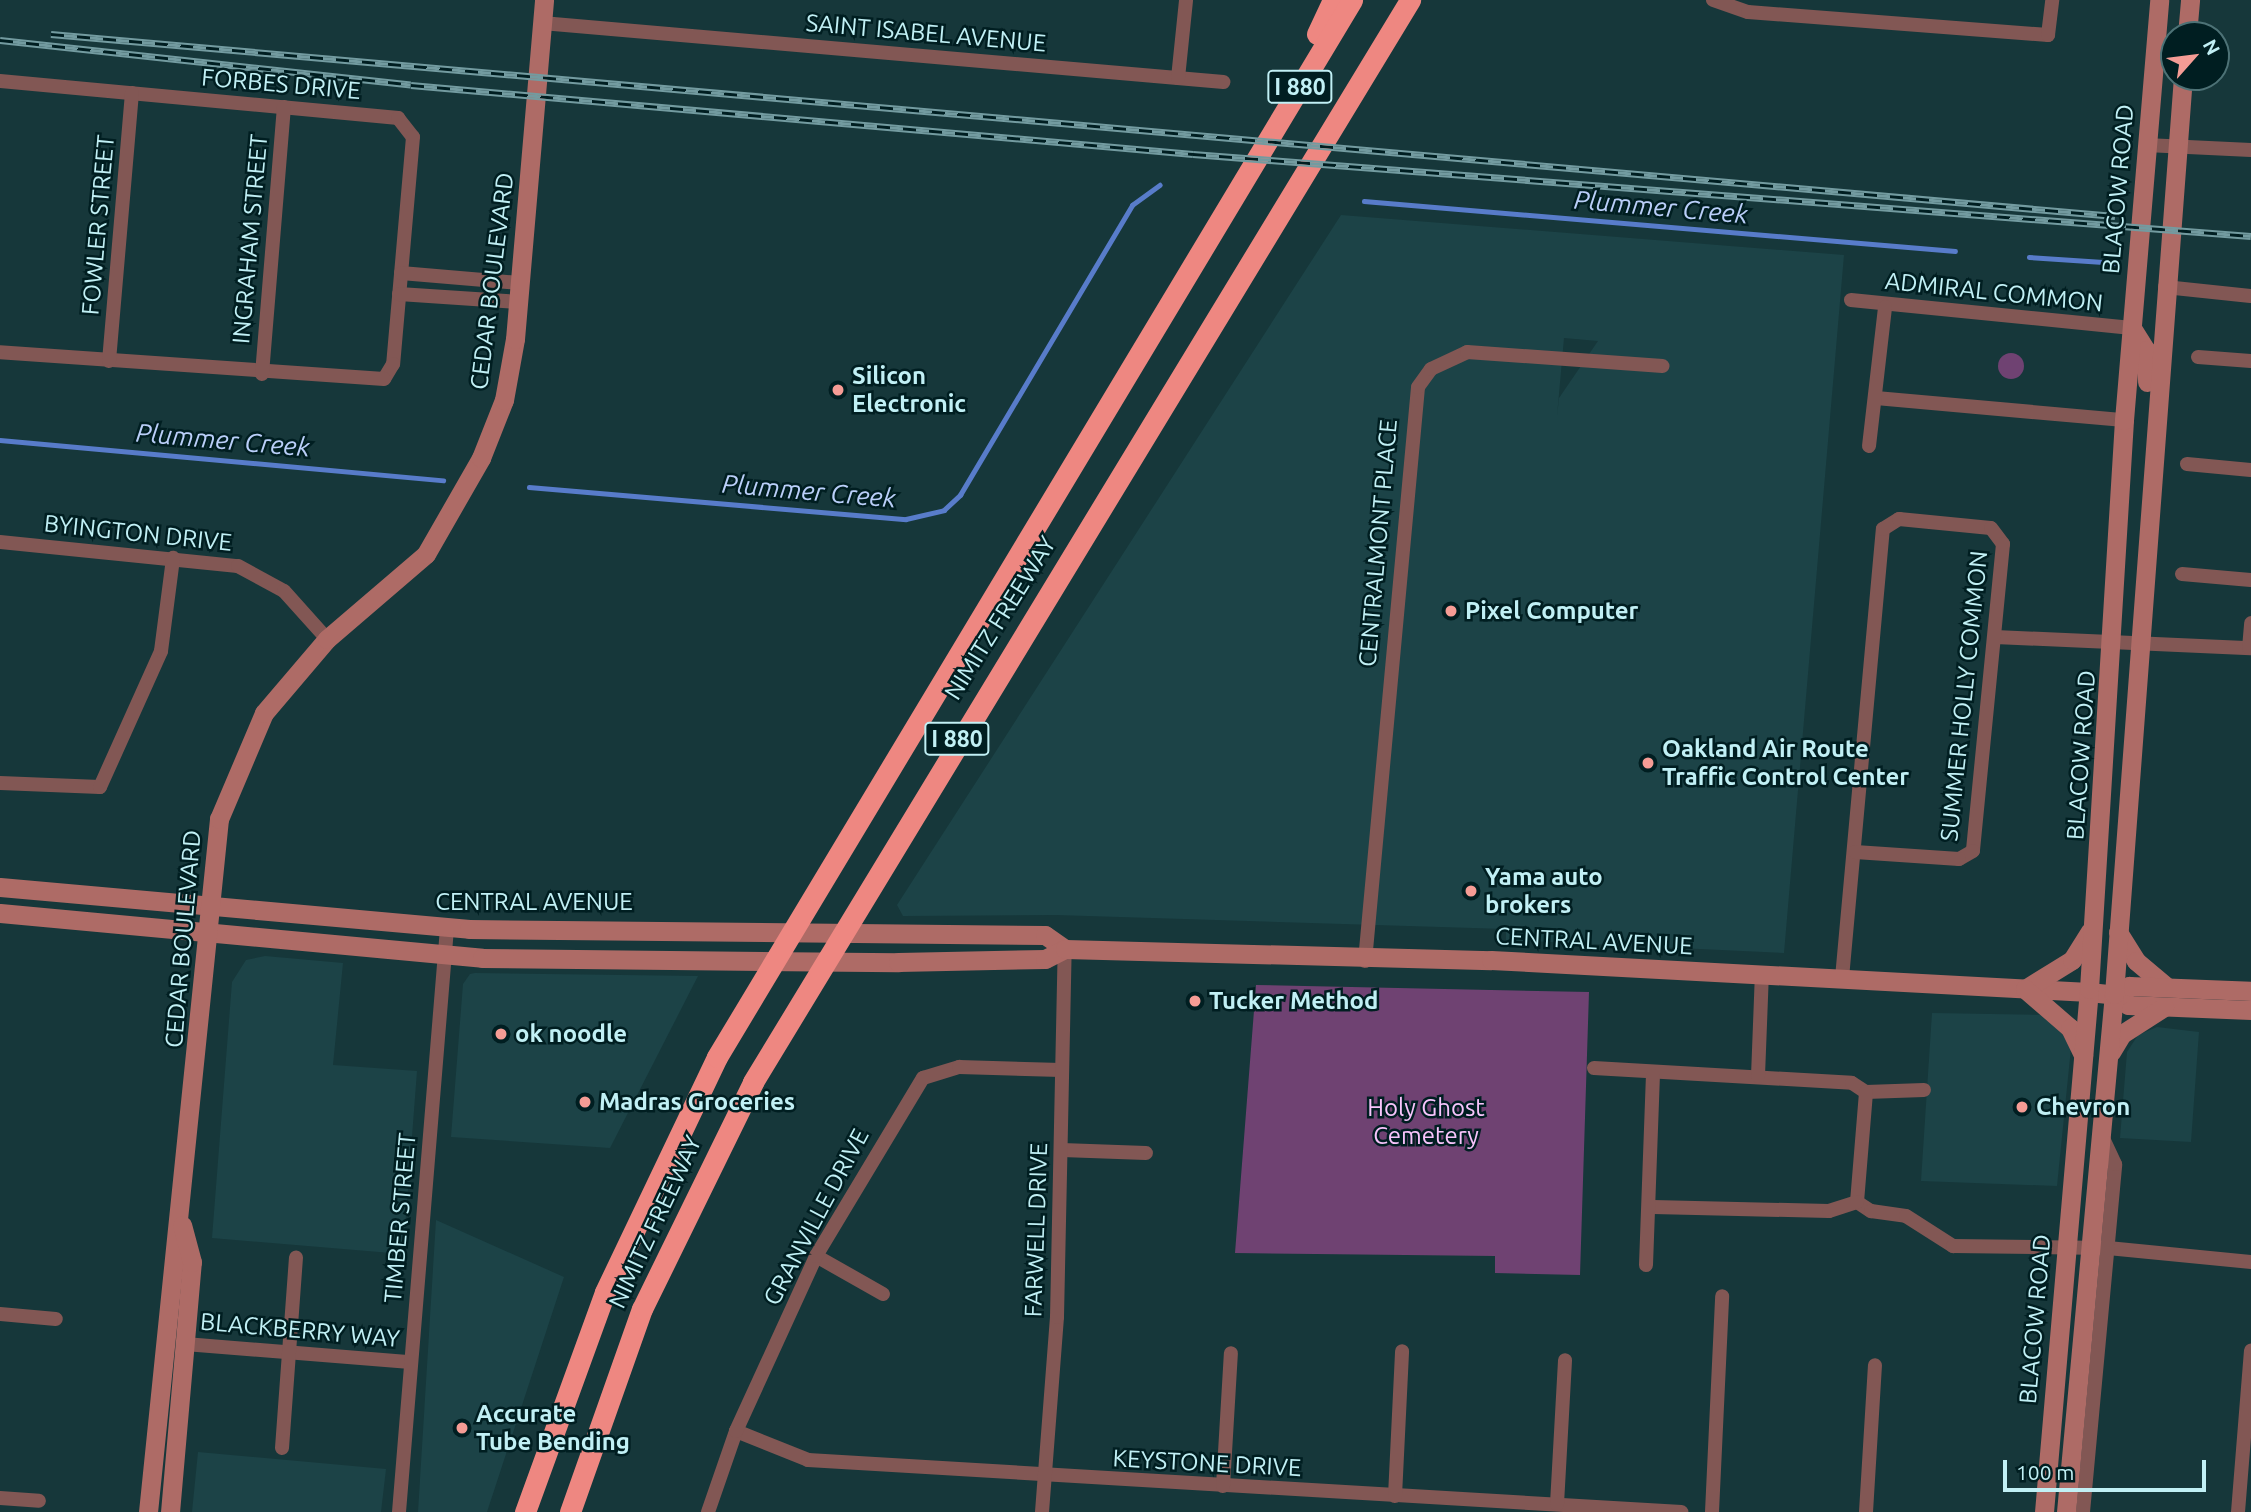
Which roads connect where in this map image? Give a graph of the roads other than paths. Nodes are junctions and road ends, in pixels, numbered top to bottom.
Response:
1 (544, 0) edge
2 (1186, 0) edge
3 (1333, 0) edge
4 (1352, 0) edge
5 (1410, 0) edge
6 (1713, 0) edge
7 (2052, 0) edge
8 (2159, 0) edge
9 (2190, 0) edge
10 (2188, 21) edge
11 (542, 23) junction
12 (1178, 78) junction
13 (0, 81) edge
14 (1223, 82) dead end
15 (2182, 91) edge
16 (132, 93) junction
17 (285, 107) junction
18 (2146, 145) junction
19 (2177, 148) junction
20 (2251, 150) edge
21 (1248, 174) junction
22 (401, 273) junction
23 (2165, 287) junction
24 (519, 293) junction
25 (399, 294) junction
26 (2251, 296) edge
27 (1851, 300) dead end
28 (1885, 307) junction
29 (2132, 328) junction
30 (0, 352) edge
31 (2197, 356) dead end
32 (109, 361) junction
33 (2251, 361) edge
34 (1663, 366) dead end
35 (262, 374) junction
36 (1876, 398) junction
37 (2156, 416) junction
38 (2124, 420) junction
39 (1869, 446) dead end
40 (2188, 464) dead end
41 (2251, 470) edge
42 (0, 542) edge
43 (173, 558) junction
44 (2182, 574) dead end
45 (2251, 580) edge
46 (2251, 622) edge
47 (1996, 637) junction
48 (327, 639) junction
49 (2114, 639) junction
50 (2139, 639) junction
51 (2250, 648) edge
52 (0, 783) edge
53 (1855, 852) junction
54 (0, 887) edge
55 (210, 901) junction
56 (0, 913) edge
57 (2094, 921) junction
58 (447, 928) junction
59 (207, 930) junction
60 (2118, 932) junction
61 (1065, 949) junction
62 (445, 955) junction
63 (1366, 961) junction
64 (1762, 973) junction
65 (1842, 978) junction
66 (2025, 989) junction
67 (2251, 991) edge
68 (2089, 992) junction
69 (2117, 995) junction
70 (2167, 996) junction
71 (2251, 1010) edge
72 (2083, 1055) junction
73 (2108, 1056) junction
74 (1594, 1068) dead end
75 (1061, 1070) junction
76 (1653, 1076) junction
77 (1758, 1076) junction
78 (1924, 1090) dead end
79 (1866, 1092) junction
80 (1062, 1150) junction
81 (1146, 1153) dead end
82 (1857, 1202) junction
83 (1653, 1208) junction
84 (182, 1225) junction
85 (2065, 1247) junction
86 (2099, 1248) junction
87 (816, 1256) junction
88 (296, 1258) dead end
89 (2251, 1262) edge
90 (1646, 1265) dead end
91 (883, 1294) dead end
92 (1722, 1296) dead end
93 (0, 1314) edge
94 (56, 1319) dead end
95 (185, 1344) junction
96 (1402, 1351) dead end
97 (2251, 1351) edge
98 (288, 1352) junction
99 (1231, 1353) dead end
100 (1565, 1360) dead end
101 (410, 1362) junction
102 (1875, 1365) dead end
103 (736, 1432) junction
104 (282, 1448) dead end
105 (1045, 1477) junction
106 (1223, 1486) junction
107 (1395, 1496) junction
108 (0, 1498) edge
109 (39, 1501) dead end
110 (1557, 1504) junction
111 (148, 1512) edge
112 (170, 1512) edge
113 (398, 1512) edge
114 (524, 1512) edge
115 (570, 1512) edge
116 (708, 1512) edge
117 (1042, 1512) edge
118 (1681, 1512) edge
119 (1712, 1512) edge
120 (1866, 1512) edge
121 (2043, 1512) edge
122 (2066, 1512) edge
123 (2083, 1512) edge
124 (2238, 1512) edge

1 - 11 main road, CEDAR BOULEVARD
2 - 12 street
3 - 21 highway
4 - 21 highway, NIMITZ FREEWAY / I 880
5 - 115 highway, NIMITZ FREEWAY / I 880
6 - 7 street
8 - 18 main road, BLACOW ROAD
9 - 10 main road
11 - 12 street, SAINT ISABEL AVENUE
11 - 24 main road, CEDAR BOULEVARD
12 - 14 street, SAINT ISABEL AVENUE
13 - 16 street, FORBES DRIVE
15 - 19 main road, BLACOW ROAD
16 - 17 street, FORBES DRIVE
16 - 32 street, FOWLER STREET
17 - 22 street, FORBES DRIVE
17 - 35 street, INGRAHAM STREET
18 - 19 street
18 - 29 main road, BLACOW ROAD
19 - 20 street
19 - 23 main road, BLACOW ROAD
21 - 114 highway, NIMITZ FREEWAY / I 880
22 - 24 street
22 - 25 street, FORBES DRIVE
23 - 26 street
23 - 37 main road, BLACOW ROAD
24 - 25 street
24 - 48 main road, CEDAR BOULEVARD
25 - 35 street, FORBES DRIVE
27 - 28 street, ADMIRAL COMMON
28 - 29 street, ADMIRAL COMMON
28 - 36 street
29 - 37 main road
29 - 38 main road, BLACOW ROAD
30 - 32 street, FORBES DRIVE
31 - 33 street
32 - 35 street, FORBES DRIVE
34 - 63 street, CENTRALMONT PLACE
36 - 38 street
36 - 39 street
37 - 50 main road, BLACOW ROAD
38 - 49 main road, BLACOW ROAD
40 - 41 street
42 - 43 street, BYINGTON DRIVE
43 - 48 street, BYINGTON DRIVE
43 - 52 street
44 - 45 street
46 - 51 street
47 - 49 street
47 - 53 street, SUMMER HOLLY COMMON
47 - 53 street, SUMMER HOLLY COMMON
48 - 55 main road, CEDAR BOULEVARD
49 - 50 street
49 - 57 main road, BLACOW ROAD
50 - 51 street
50 - 60 main road, BLACOW ROAD
53 - 65 street, SUMMER HOLLY COMMON
54 - 55 main road, CENTRAL AVENUE
55 - 58 main road, CENTRAL AVENUE
55 - 59 main road, CEDAR BOULEVARD
56 - 59 main road, CENTRAL AVENUE
57 - 66 main road
57 - 68 main road, BLACOW ROAD
58 - 61 main road, CENTRAL AVENUE
58 - 62 street, TIMBER STREET
59 - 62 main road, CENTRAL AVENUE
59 - 84 main road, CEDAR BOULEVARD
60 - 69 main road, BLACOW ROAD
60 - 70 main road
61 - 62 main road, CENTRAL AVENUE
61 - 63 main road, CENTRAL AVENUE
61 - 75 street, FARWELL DRIVE
62 - 101 street, TIMBER STREET
63 - 64 main road, CENTRAL AVENUE
64 - 65 main road, CENTRAL AVENUE
64 - 77 street
65 - 66 main road, CENTRAL AVENUE
66 - 68 main road, CENTRAL AVENUE
66 - 72 main road
67 - 70 main road, CENTRAL AVENUE
68 - 69 main road, CENTRAL AVENUE
68 - 72 main road, BLACOW ROAD
69 - 70 main road, CENTRAL AVENUE
69 - 73 main road, BLACOW ROAD
70 - 71 main road, CENTRAL AVENUE
70 - 73 main road
72 - 85 main road, BLACOW ROAD
73 - 86 main road, BLACOW ROAD
74 - 76 street
75 - 80 street, FARWELL DRIVE
75 - 87 street, GRANVILLE DRIVE
76 - 77 street
76 - 83 street
77 - 79 street
78 - 79 street
79 - 82 street
80 - 81 street
80 - 105 street, FARWELL DRIVE
82 - 83 street
82 - 85 street
83 - 90 street
84 - 95 main road, CEDAR BOULEVARD
84 - 111 main road, CEDAR BOULEVARD
85 - 86 street
85 - 121 main road, BLACOW ROAD
86 - 89 street
86 - 122 main road, BLACOW ROAD
86 - 123 street, BLACOW ROAD
87 - 91 street
87 - 103 street, GRANVILLE DRIVE
88 - 98 street
92 - 119 street
93 - 94 street
95 - 98 street, BLACKBERRY WAY
95 - 112 main road, CEDAR BOULEVARD
96 - 107 street
97 - 124 street
98 - 101 street, BLACKBERRY WAY
98 - 104 street
99 - 106 street
100 - 110 street
101 - 113 street, TIMBER STREET
102 - 120 street
103 - 105 street, KEYSTONE DRIVE
103 - 116 street, GRANVILLE DRIVE
105 - 106 street, KEYSTONE DRIVE
105 - 117 street, FARWELL DRIVE
106 - 107 street, KEYSTONE DRIVE
107 - 110 street, KEYSTONE DRIVE
108 - 109 street
110 - 118 street, KEYSTONE DRIVE

